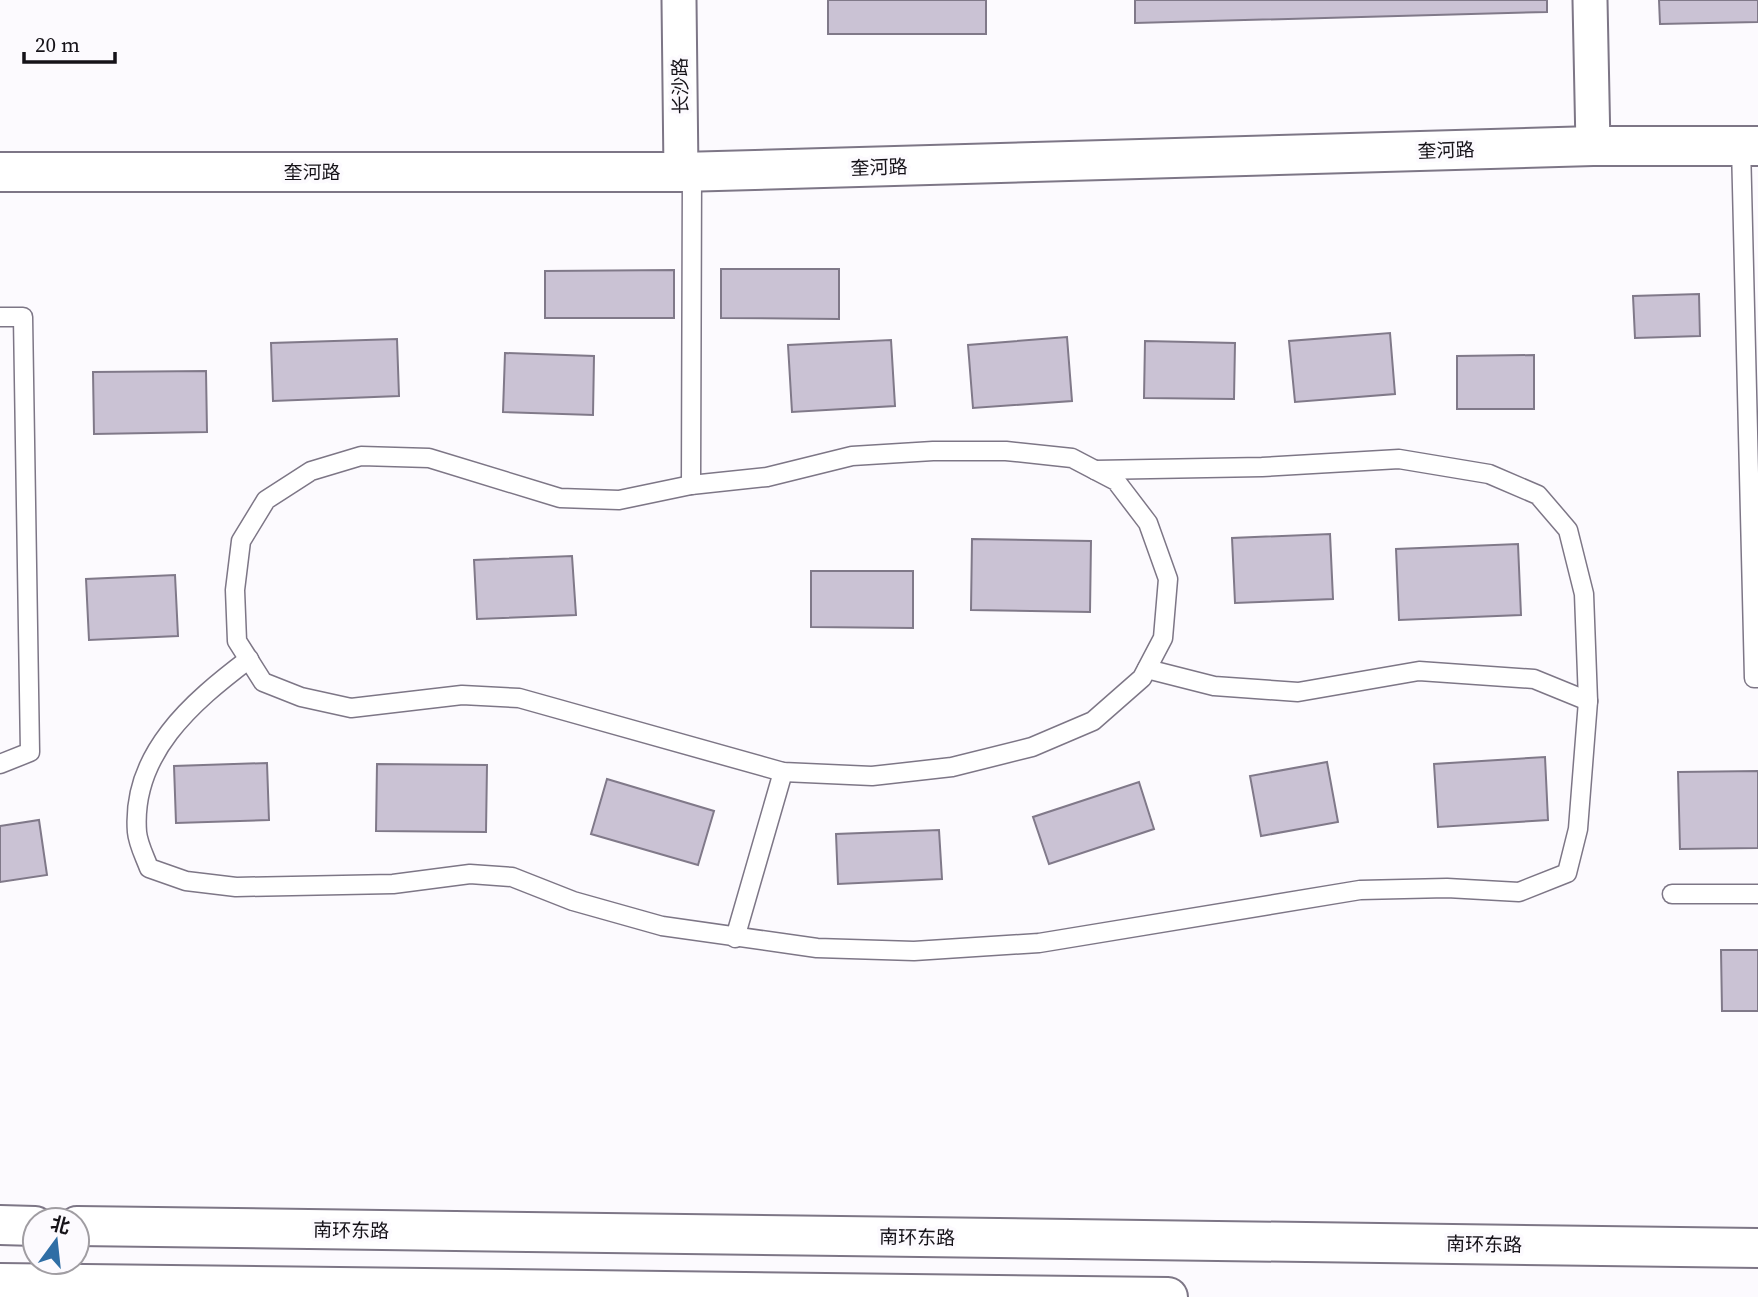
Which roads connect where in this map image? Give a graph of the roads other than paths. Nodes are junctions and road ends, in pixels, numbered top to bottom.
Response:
1 (679, 0) edge
2 (1590, 0) edge
3 (1592, 146) junction
4 (1749, 146) edge
5 (0, 172) edge
6 (687, 172) junction
7 (0, 317) edge
8 (1095, 470) junction
9 (691, 485) junction
10 (249, 659) junction
11 (1147, 669) junction
12 (1758, 678) edge
13 (1588, 701) junction
14 (0, 764) edge
15 (783, 772) junction
16 (1672, 894) dead end
17 (1758, 894) edge
18 (735, 938) junction
19 (0, 1225) edge
20 (21, 1226) edge
21 (91, 1226) edge
22 (1758, 1248) edge
23 (0, 1283) edge
24 (1168, 1297) edge

1 - 6 street, 长沙路
2 - 3 street
3 - 4 main road, 奎河路
3 - 6 main road, 奎河路
4 - 12 lane
5 - 6 main road, 奎河路
6 - 9 lane
7 - 14 lane
8 - 9 lane
8 - 11 lane
8 - 13 lane
9 - 10 lane
10 - 15 lane
10 - 18 lane
11 - 13 lane
11 - 15 lane
13 - 18 lane
15 - 18 lane
16 - 17 lane
19 - 20 main road
21 - 22 main road, 南环东路
23 - 24 main road

